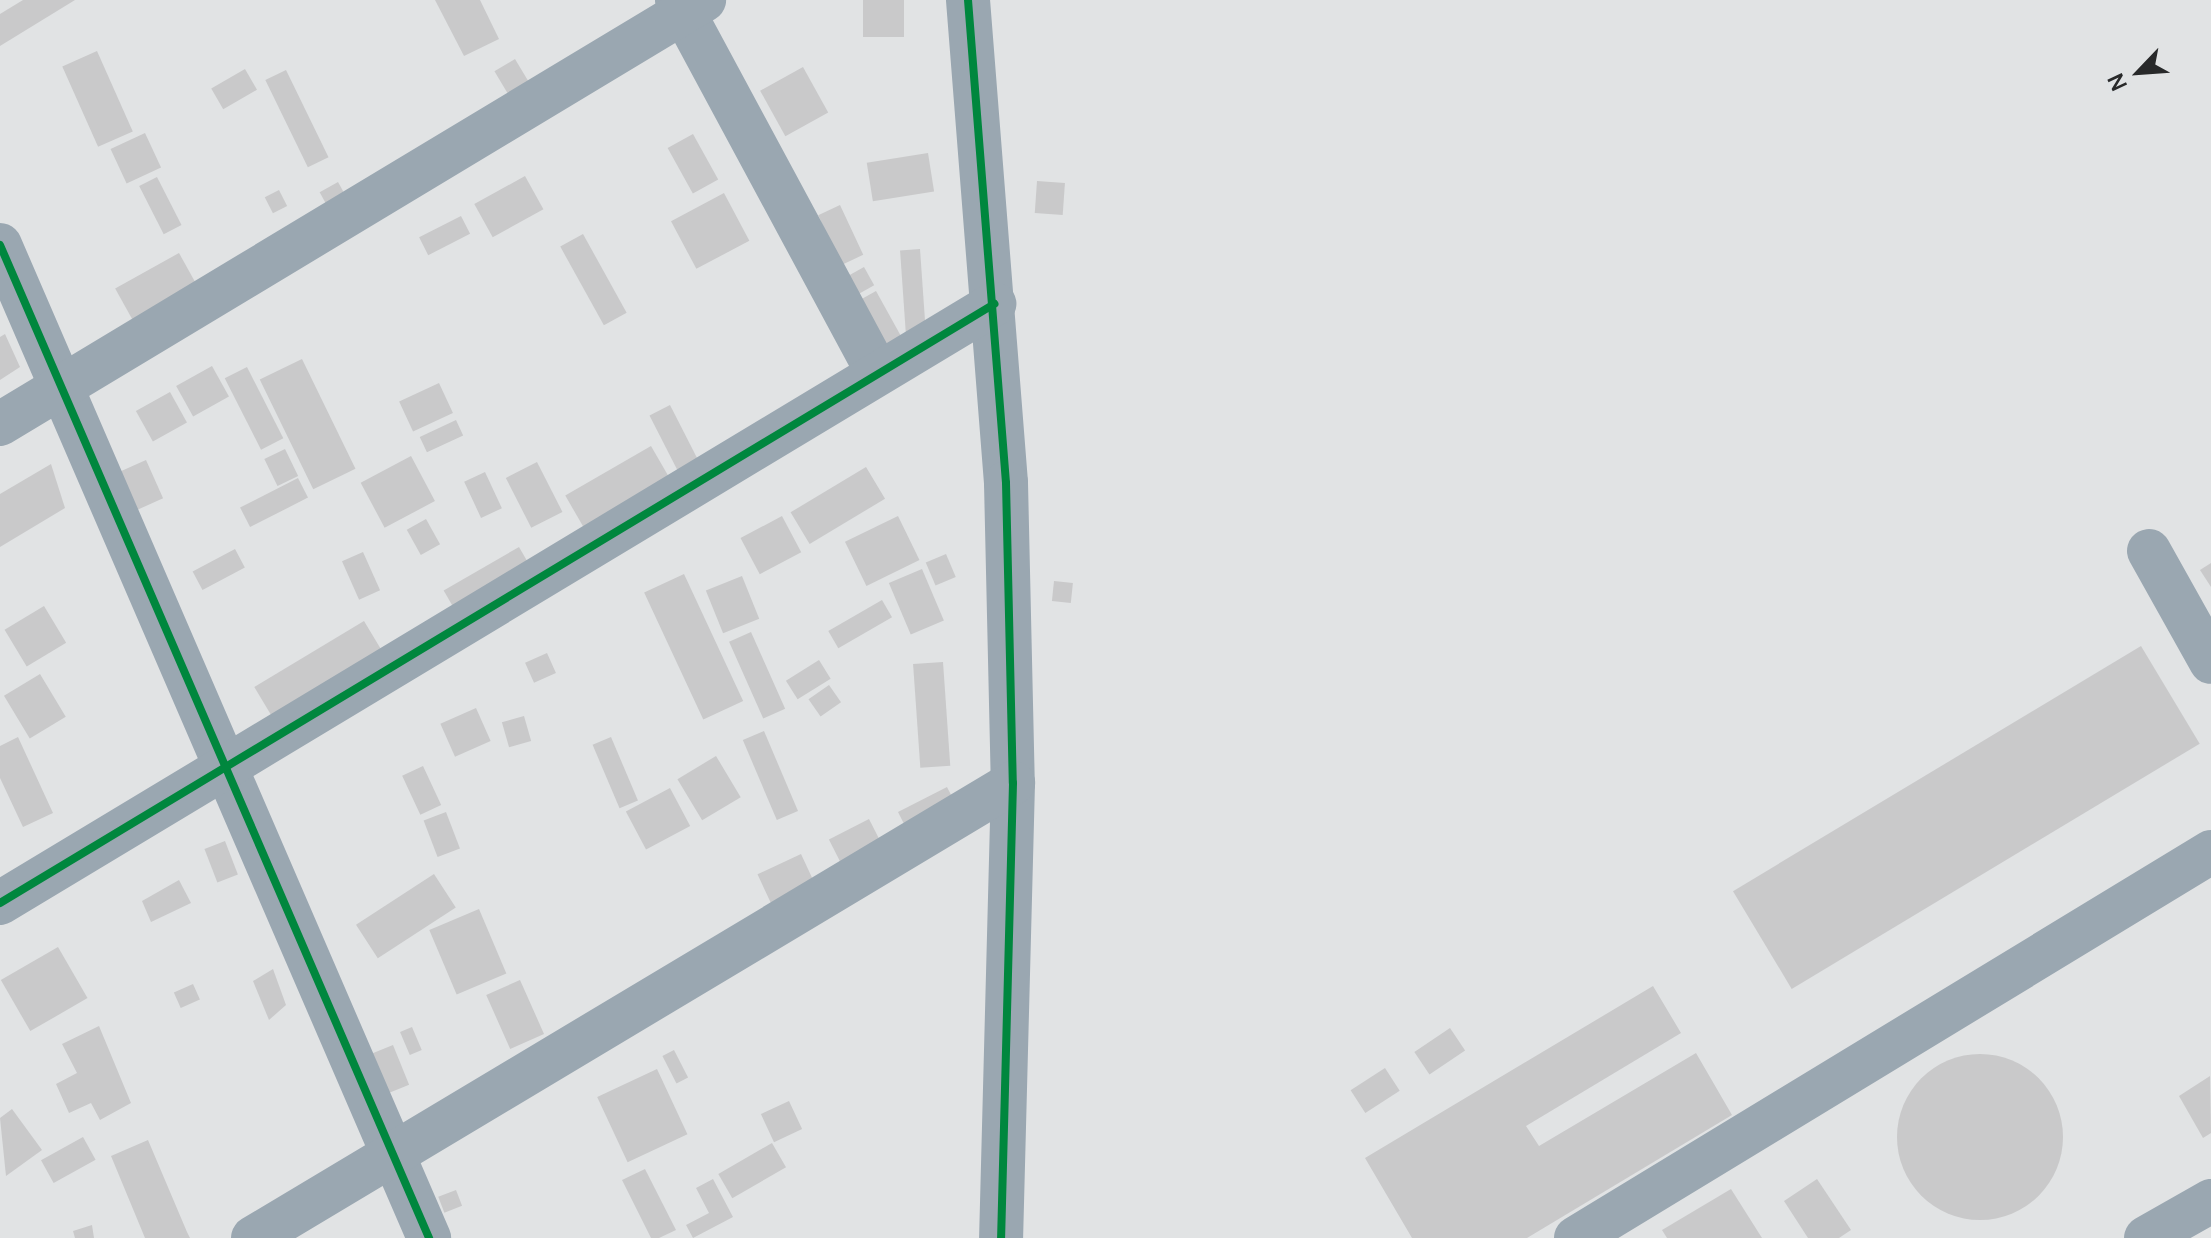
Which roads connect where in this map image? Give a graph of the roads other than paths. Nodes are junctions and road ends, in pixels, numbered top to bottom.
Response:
1 (968, 0) edge
2 (688, 4) edge
3 (0, 245) edge
4 (994, 304) junction
5 (877, 372) junction
6 (64, 386) junction
7 (0, 424) edge
8 (2149, 551) dead end
9 (2211, 662) edge
10 (228, 766) junction
11 (1013, 783) junction
12 (2211, 852) edge
13 (0, 903) edge
14 (391, 1152) junction
15 (2211, 1201) edge
16 (253, 1238) edge
17 (429, 1238) edge
18 (1001, 1238) edge
19 (1576, 1238) edge
20 (2146, 1238) edge

1 - 4 street
2 - 5 street
2 - 6 street
3 - 6 street
4 - 5 street
4 - 11 street
5 - 10 street
6 - 7 street
6 - 10 street
8 - 9 street
10 - 13 street
10 - 14 street
11 - 14 street
11 - 18 street
12 - 19 street
14 - 16 street
14 - 17 street
15 - 20 street

